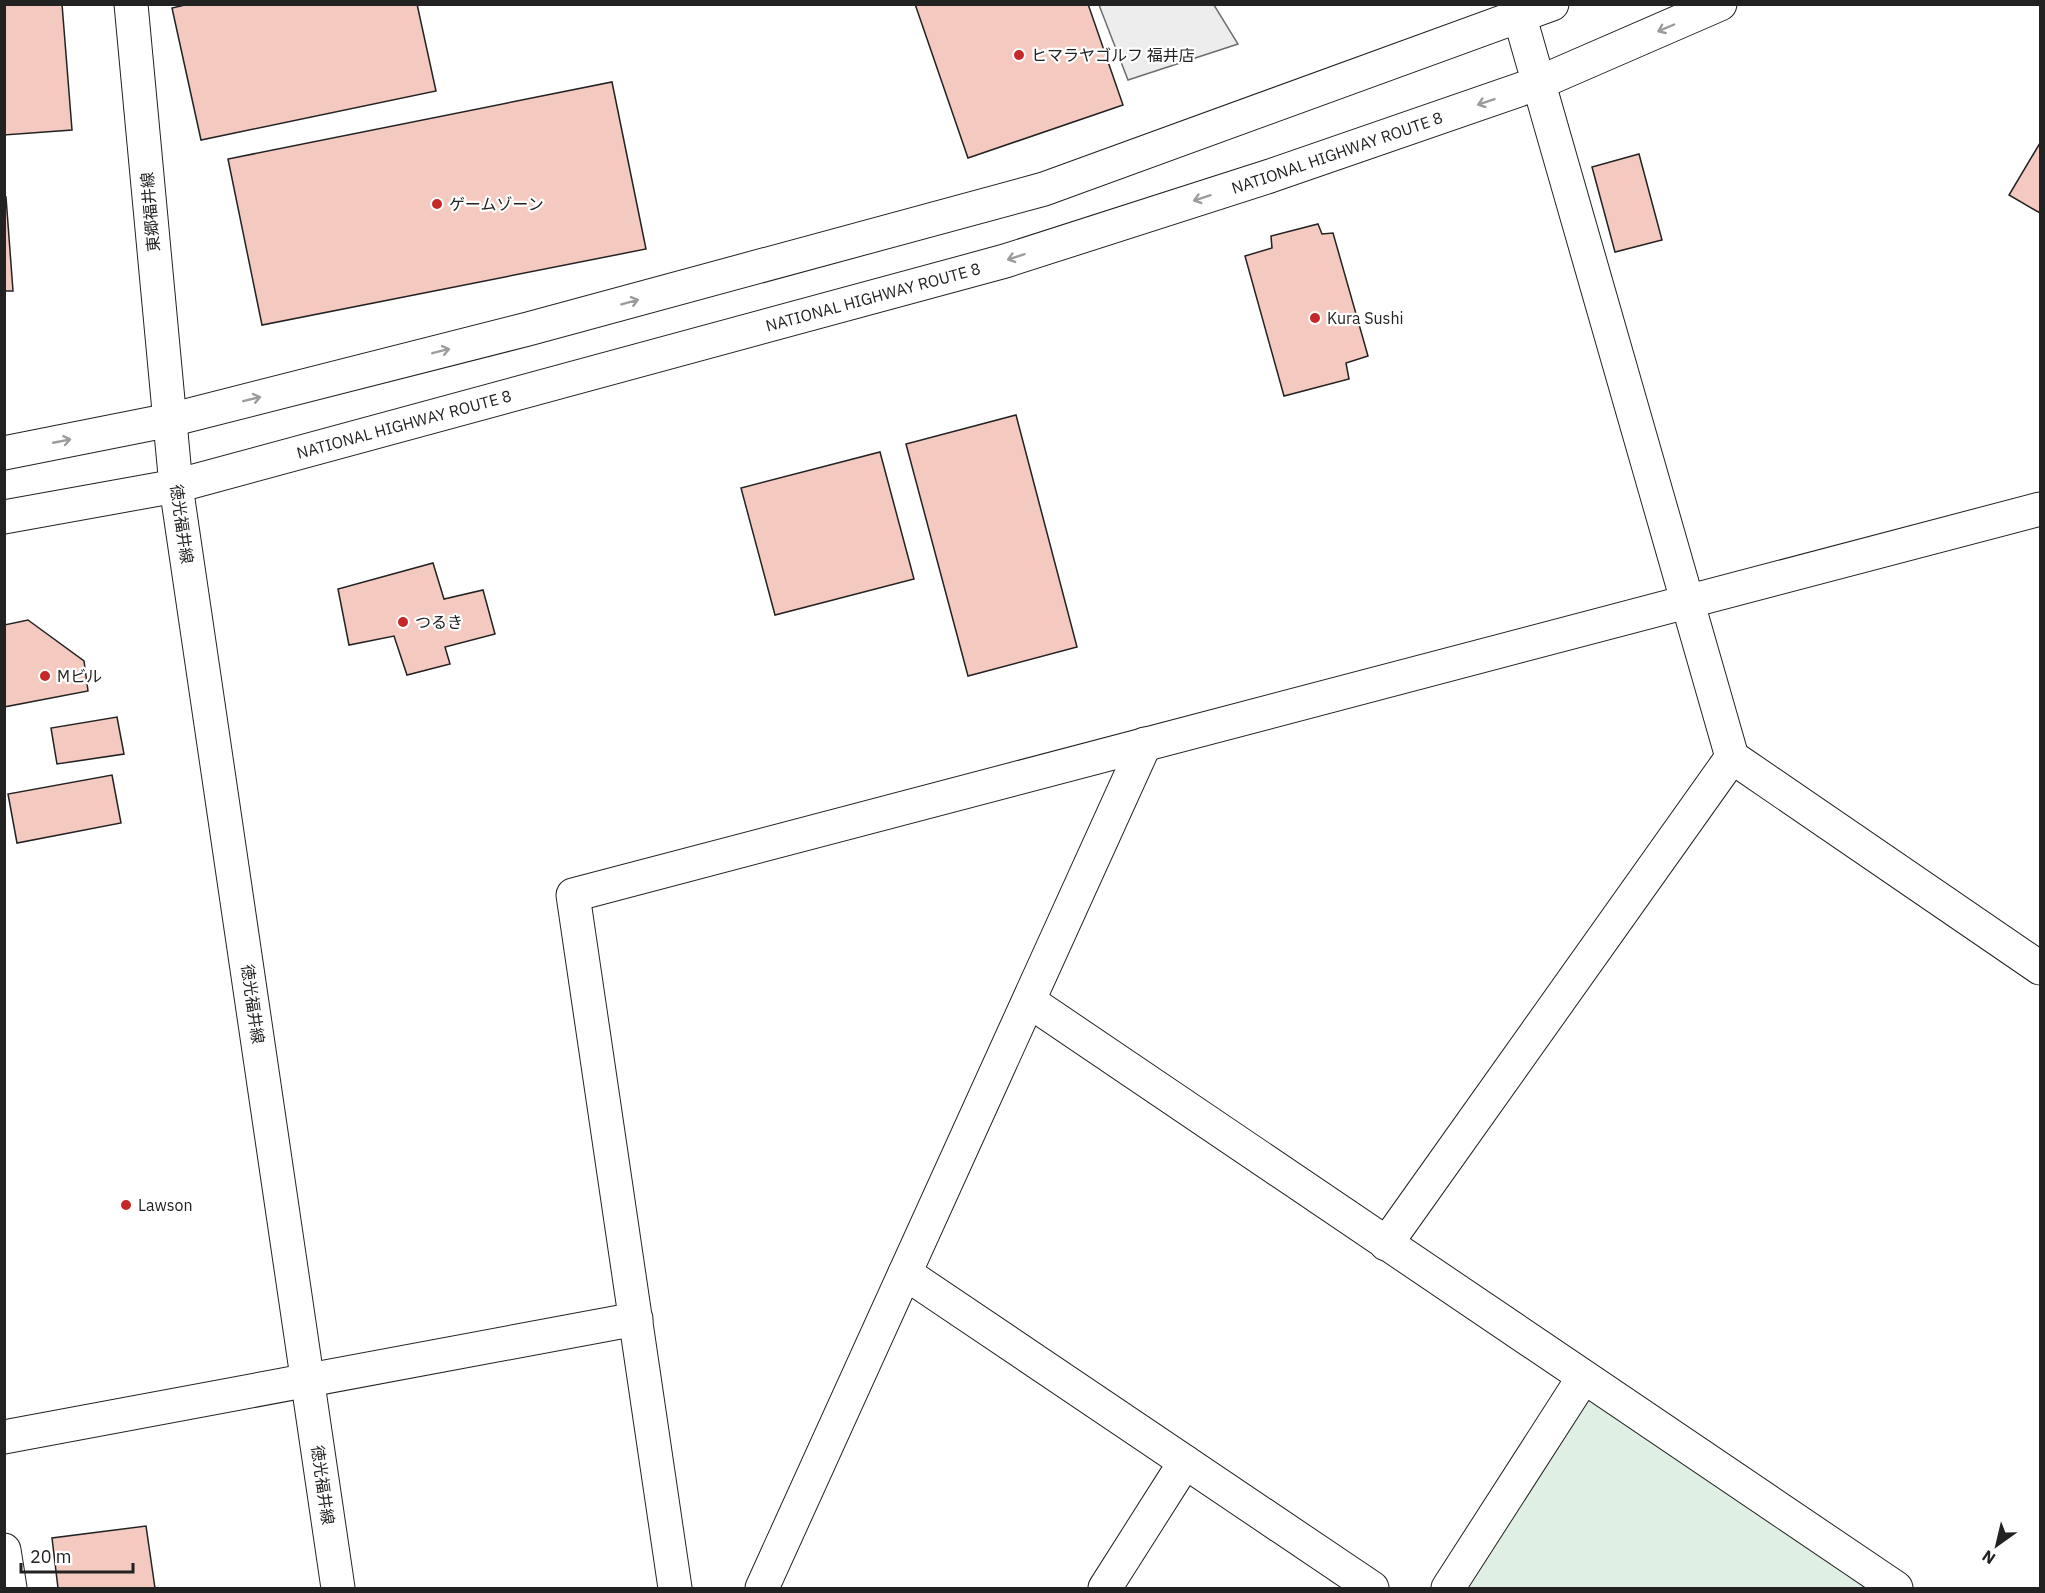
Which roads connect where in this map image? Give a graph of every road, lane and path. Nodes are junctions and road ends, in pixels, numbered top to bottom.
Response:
1 (131, 4) edge
2 (1552, 4) edge
3 (1720, 4) edge
4 (1518, 11) edge
5 (1536, 84) junction
6 (170, 420) junction
7 (4, 453) edge
8 (176, 486) junction
9 (2040, 508) edge
10 (4, 517) edge
11 (1689, 601) junction
12 (1145, 744) junction
13 (1732, 758) junction
14 (2040, 968) edge
15 (1029, 1000) junction
16 (1386, 1244) junction
17 (905, 1273) junction
18 (636, 1319) junction
19 (1584, 1378) junction
20 (309, 1379) junction
21 (4, 1437) edge
22 (1185, 1462) junction
23 (4, 1550) edge
24 (10, 1588) edge
25 (338, 1588) edge
26 (675, 1588) edge
27 (762, 1588) edge
28 (1105, 1588) edge
29 (1372, 1588) edge
30 (1448, 1588) edge
31 (1896, 1588) edge

1 - 6 main road, 東郷福井線
2 - 4 main road
3 -> 5 main road, NATIONAL HIGHWAY ROUTE 8
4 - 5 main road
6 -> 4 main road
5 -> 8 main road, NATIONAL HIGHWAY ROUTE 8
5 - 11 main road
7 -> 6 main road
6 - 8 main road, 徳光福井線
8 - 10 main road, NATIONAL HIGHWAY ROUTE 8
8 - 20 main road, 徳光福井線
9 - 11 main road
11 - 12 main road
11 - 13 main road
12 - 15 main road
12 - 18 main road
13 - 14 main road
13 - 16 main road
15 - 16 main road
15 - 17 main road
16 - 19 main road
17 - 22 main road
17 - 27 main road
18 - 20 main road
18 - 26 main road
19 - 30 main road
19 - 31 main road
20 - 21 main road
20 - 25 main road, 徳光福井線
22 - 28 main road
22 - 29 main road
23 - 24 main road

